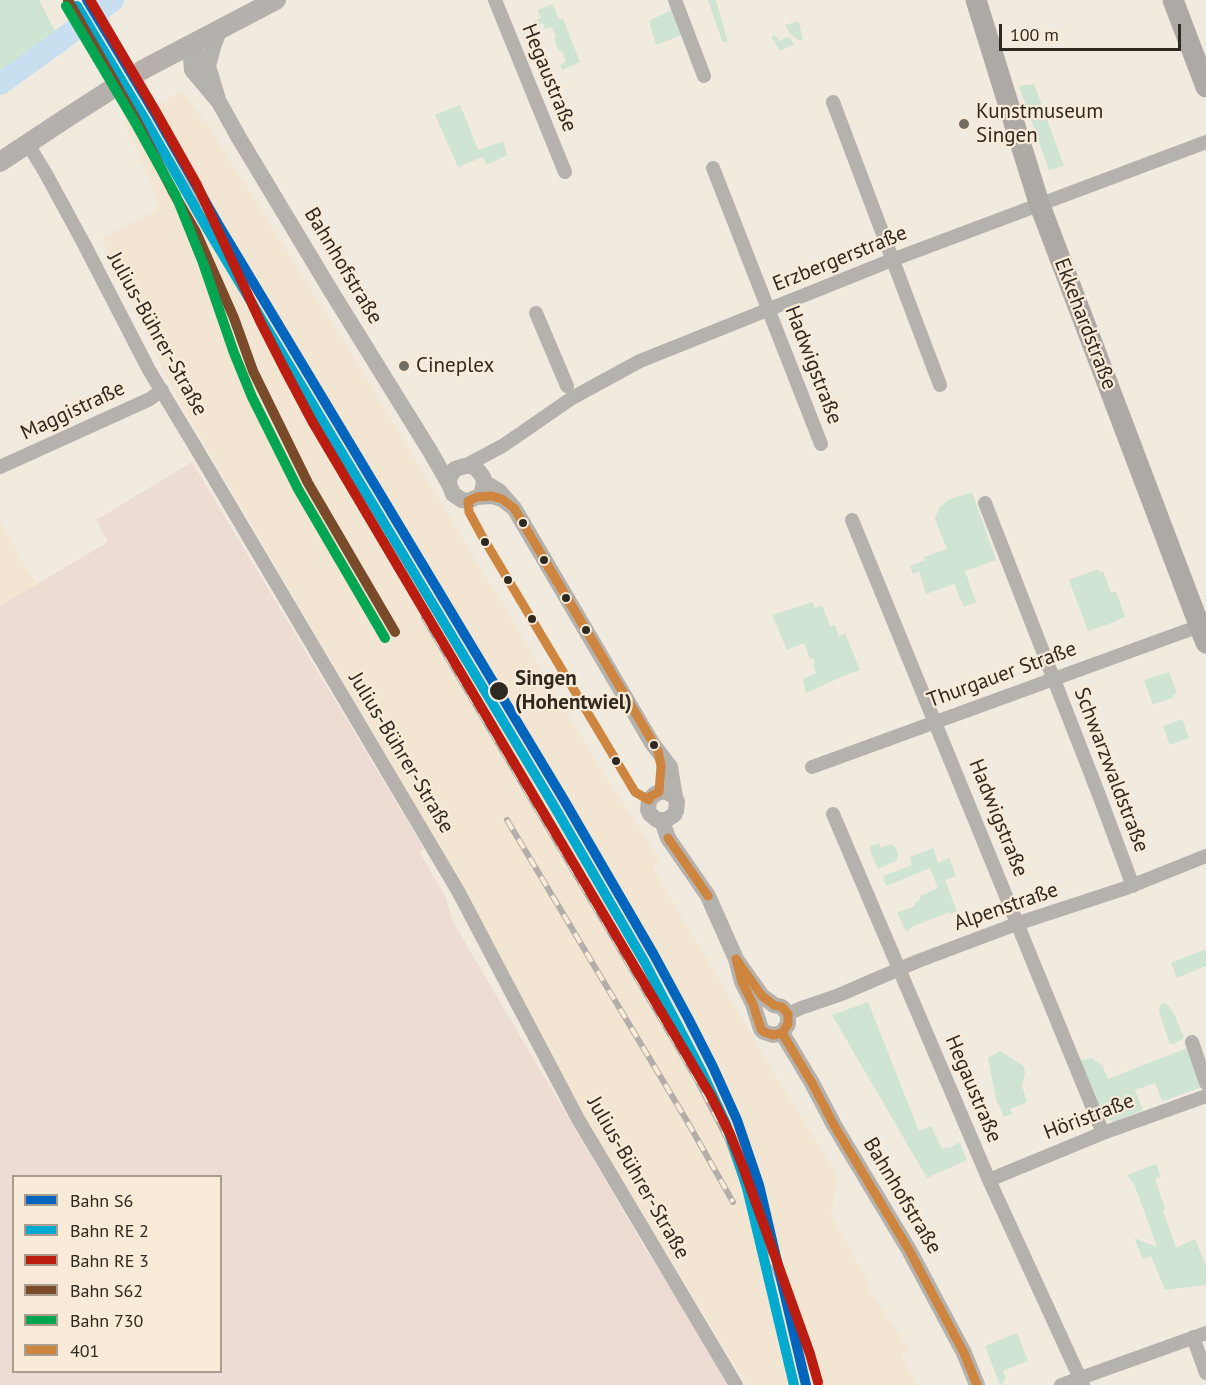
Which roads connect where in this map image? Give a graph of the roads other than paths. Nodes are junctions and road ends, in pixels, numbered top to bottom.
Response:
1 (276, 0) edge
2 (495, 0) edge
3 (675, 0) edge
4 (976, 0) edge
5 (1173, 0) edge
6 (220, 29) junction
7 (190, 46) junction
8 (162, 60) junction
9 (200, 68) junction
10 (144, 69) tunnel mouth
11 (704, 76) dead end
12 (1206, 87) edge
13 (107, 92) tunnel mouth
14 (833, 102) dead end
15 (1206, 142) edge
16 (28, 144) junction
17 (0, 162) edge
18 (713, 168) dead end
19 (565, 172) dead end
20 (1039, 203) junction
21 (891, 260) junction
22 (769, 310) junction
23 (536, 313) dead end
24 (940, 385) dead end
25 (567, 386) dead end
26 (162, 390) junction
27 (821, 444) dead end
28 (504, 445) junction
29 (430, 451) junction
30 (2, 462) edge
31 (463, 466) junction
32 (449, 484) junction
33 (481, 485) junction
34 (985, 503) dead end
35 (852, 520) dead end
36 (1204, 631) edge
37 (1053, 678) junction
38 (936, 721) junction
39 (812, 767) dead end
40 (667, 795) junction
41 (833, 814) dead end
42 (662, 821) junction
43 (1206, 856) edge
44 (1133, 885) junction
45 (1019, 924) junction
46 (736, 959) junction
47 (899, 969) junction
48 (781, 1009) junction
49 (758, 1020) junction
50 (782, 1033) junction
51 (1192, 1042) dead end
52 (1206, 1083) edge
53 (1206, 1096) edge
54 (1104, 1133) junction
55 (989, 1180) junction
56 (1199, 1335) edge
57 (1206, 1372) edge
58 (1082, 1382) edge
59 (736, 1385) edge
60 (977, 1385) edge
61 (1061, 1385) edge

1 - 6 main road
2 - 19 street, Hegaustraße
3 - 11 street
4 - 20 main road, Ekkehardstraße
5 - 12 main road
6 - 7 main road
6 - 9 street
7 - 8 main road
7 - 9 street, Bahnhofstraße
8 - 9 street
8 - 10 main road
9 - 29 street, Bahnhofstraße
13 - 16 main road
14 - 21 street
15 - 20 street, Erzbergerstraße
16 - 17 main road
16 - 26 street, Julius-Bührer-Straße
18 - 22 street, Hadwigstraße
20 - 21 street, Erzbergerstraße
20 - 36 main road, Ekkehardstraße
21 - 22 street, Erzbergerstraße
21 - 24 street
22 - 27 street, Hadwigstraße
22 - 28 street, Erzbergerstraße
23 - 25 street
26 - 30 street, Maggistraße
26 - 59 street, Julius-Bührer-Straße
28 - 31 street, Erzbergerstraße
28 - 33 street, Erzbergerstraße
29 - 31 street, Bahnhofstraße
29 - 32 street, Bahnhofstraße
31 - 32 street
31 - 33 street, Bahnhofstraße
32 - 33 street, Bahnhofstraße
33 - 40 street, Bahnhofstraße
34 - 37 street, Schwarzwaldstraße
35 - 38 street, Hadwigstraße
36 - 37 street, Thurgauer Straße
37 - 38 street, Thurgauer Straße
37 - 44 street, Schwarzwaldstraße
38 - 39 street, Thurgauer Straße
38 - 45 street, Hadwigstraße
40 - 42 street
40 - 42 street, Bahnhofstraße
41 - 47 street, Hegaustraße
42 - 46 street, Bahnhofstraße
43 - 44 street, Alpenstraße
44 - 45 street, Alpenstraße
45 - 47 street, Alpenstraße
45 - 54 street, Hadwigstraße
46 - 48 street, Bahnhofstraße
46 - 49 street, Bahnhofstraße
47 - 48 street, Alpenstraße
47 - 55 street, Hegaustraße
48 - 49 street
48 - 50 street
49 - 50 street
50 - 60 street, Bahnhofstraße
51 - 52 street
53 - 54 street, Höristraße
54 - 55 street, Höristraße
55 - 58 street, Hegaustraße
56 - 57 street
56 - 58 street
58 - 61 street

